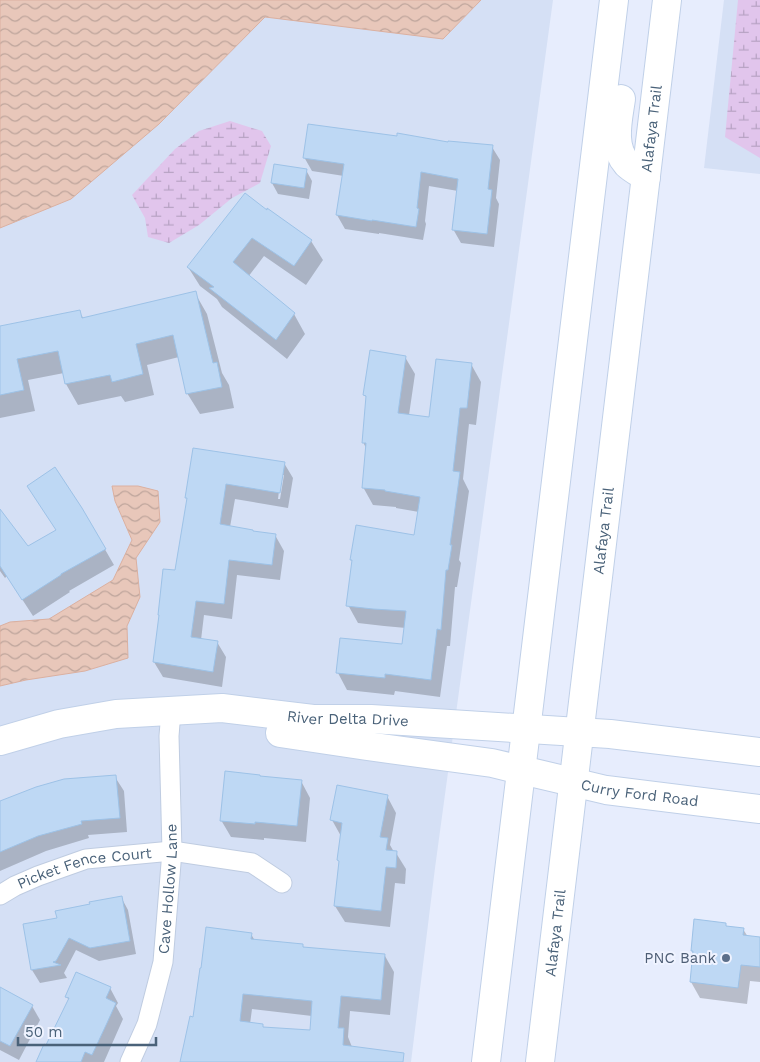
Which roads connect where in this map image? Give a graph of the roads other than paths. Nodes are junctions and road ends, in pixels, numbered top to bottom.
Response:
1 (614, 0) edge
2 (633, 0) edge
3 (668, 0) edge
4 (646, 177) junction
5 (171, 711) junction
6 (526, 729) junction
7 (580, 732) junction
8 (0, 741) edge
9 (760, 752) edge
10 (520, 770) junction
11 (573, 782) junction
12 (760, 809) edge
13 (172, 851) junction
14 (282, 883) dead end
15 (0, 895) edge
16 (130, 1062) edge
17 (486, 1062) edge
18 (540, 1062) edge

1 - 6 main road
2 - 4 main road
3 - 4 main road, Alafaya Trail
4 - 7 main road, Alafaya Trail
5 - 6 main road, River Delta Drive
5 - 8 main road, River Delta Drive
5 - 10 main road, River Delta Drive
5 - 13 street, Cave Hollow Lane
6 - 7 main road
6 - 10 main road
7 - 9 main road
7 - 11 main road, Alafaya Trail
10 - 11 main road, Curry Ford Road
10 - 17 main road
11 - 12 main road, Curry Ford Road
11 - 18 main road, Alafaya Trail
13 - 14 street, Picket Fence Court
13 - 15 street, Picket Fence Court
13 - 16 street, Cave Hollow Lane

